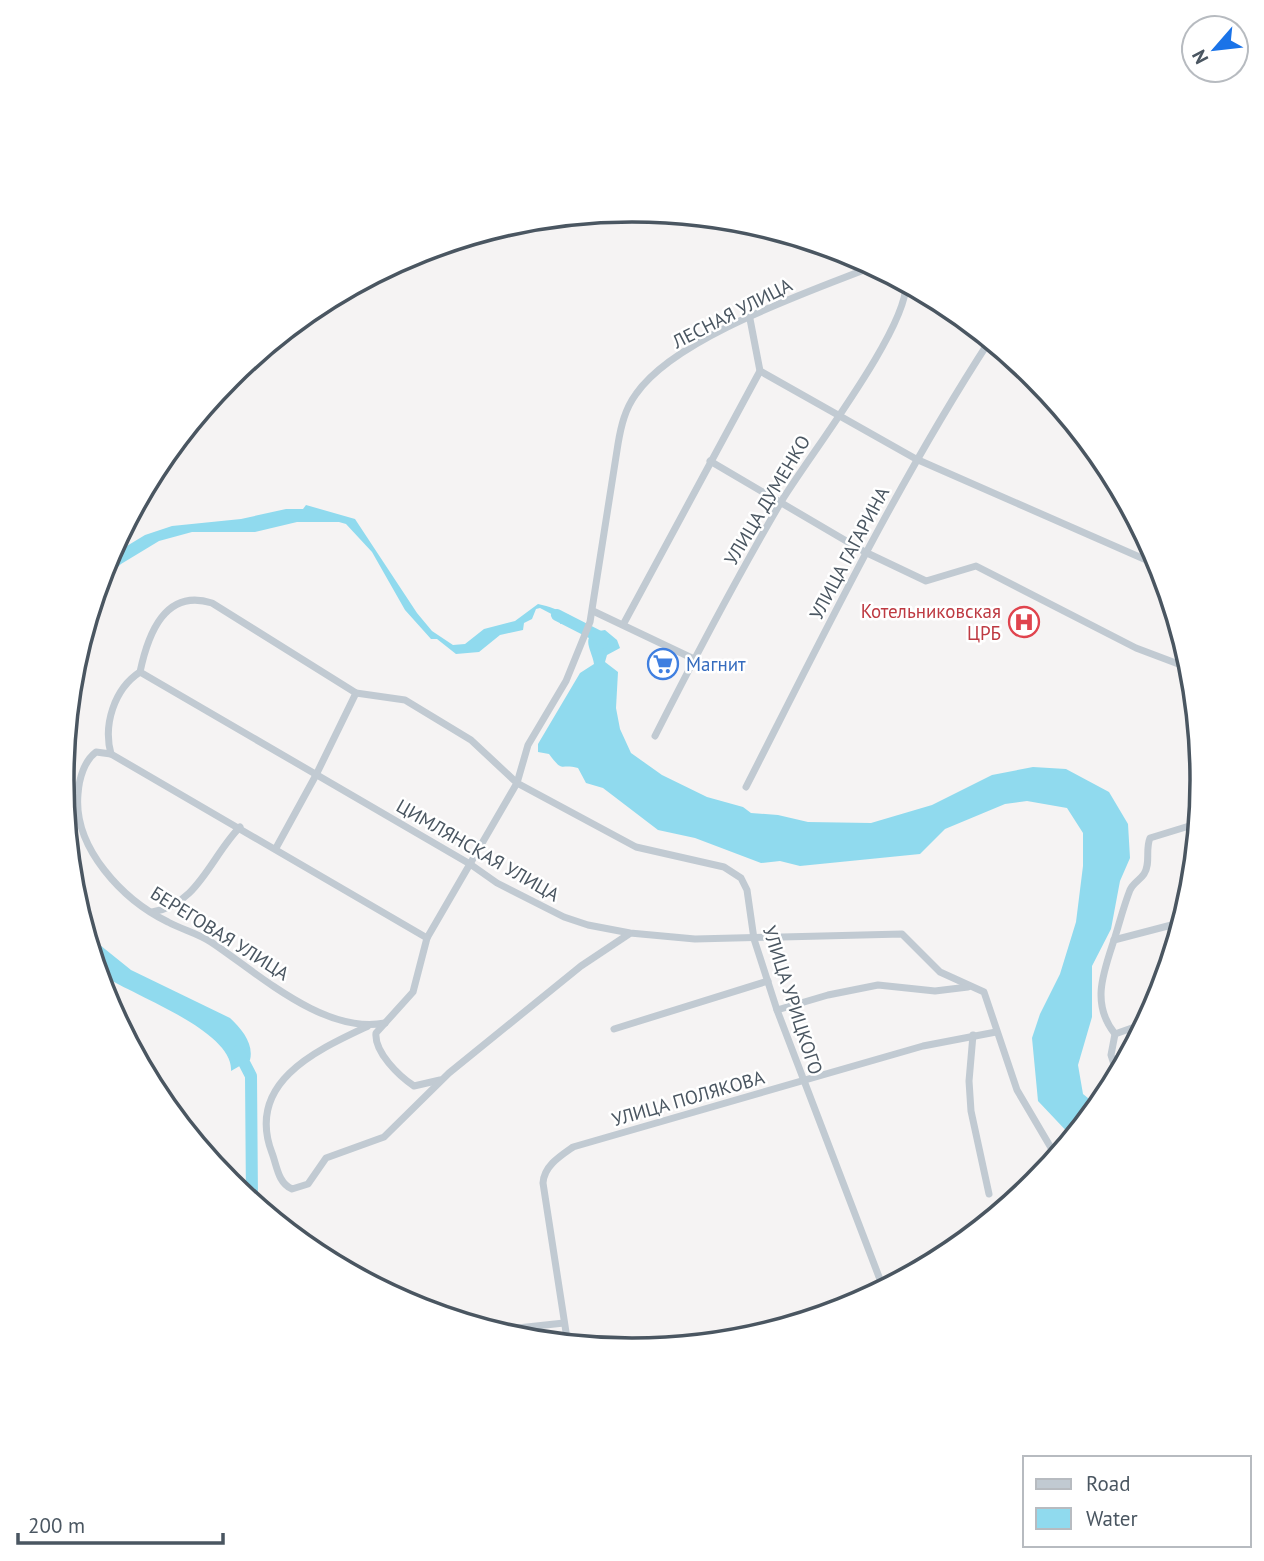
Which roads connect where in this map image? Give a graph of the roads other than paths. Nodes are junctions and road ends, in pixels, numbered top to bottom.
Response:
1 (861, 272) edge
2 (904, 293) edge
3 (750, 319) junction
4 (985, 348) edge
5 (760, 371) junction
6 (837, 416) junction
7 (916, 459) junction
8 (710, 461) junction
9 (782, 502) junction
10 (865, 552) junction
11 (1144, 558) edge
12 (593, 611) junction
13 (624, 623) junction
14 (694, 659) junction
15 (1178, 663) edge
16 (140, 672) junction
17 (356, 692) junction
18 (655, 736) dead end
19 (111, 754) junction
20 (316, 775) junction
21 (517, 783) junction
22 (746, 788) dead end
23 (1188, 826) edge
24 (240, 827) junction
25 (276, 848) junction
26 (470, 864) junction
27 (151, 912) junction
28 (1171, 925) edge
29 (630, 933) junction
30 (427, 938) junction
31 (754, 939) junction
32 (1114, 940) junction
33 (768, 981) junction
34 (968, 987) junction
35 (777, 1010) junction
36 (386, 1023) junction
37 (369, 1026) junction
38 (1133, 1028) edge
39 (614, 1029) dead end
40 (996, 1032) junction
41 (1115, 1034) junction
42 (973, 1035) junction
43 (1114, 1064) edge
44 (440, 1080) junction
45 (803, 1081) junction
46 (1052, 1149) edge
47 (989, 1194) dead end
48 (880, 1280) edge
49 (564, 1323) junction
50 (521, 1328) edge
51 (566, 1335) edge

1 - 3 street, ЛЕСНАЯ УЛИЦА
2 - 6 street, УЛИЦА ДУМЕНКО
3 - 5 street
3 - 12 street, ЛЕСНАЯ УЛИЦА
4 - 7 street, УЛИЦА ГАГАРИНА
5 - 6 street
5 - 8 street
6 - 7 street
6 - 9 street, УЛИЦА ДУМЕНКО
7 - 10 street, УЛИЦА ГАГАРИНА
7 - 11 street
8 - 9 street
8 - 13 street
9 - 10 street
9 - 14 street, УЛИЦА ДУМЕНКО
10 - 15 street
10 - 22 street, УЛИЦА ГАГАРИНА
12 - 13 street
12 - 21 street, ЛЕСНАЯ УЛИЦА
13 - 14 street
14 - 18 street, УЛИЦА ДУМЕНКО
16 - 17 street
16 - 19 street
16 - 20 street, ЦИМЛЯНСКАЯ УЛИЦА
17 - 20 street
17 - 21 street, УЛИЦА УРИЦКОГО
19 - 24 street
19 - 27 street, БЕРЕГОВАЯ УЛИЦА
20 - 25 street
20 - 26 street, ЦИМЛЯНСКАЯ УЛИЦА
21 - 26 street
21 - 31 street, УЛИЦА УРИЦКОГО
23 - 32 street
24 - 25 street
24 - 27 street
25 - 30 street
26 - 29 street, ЦИМЛЯНСКАЯ УЛИЦА
26 - 30 street
27 - 37 street, БЕРЕГОВАЯ УЛИЦА
28 - 32 street
29 - 31 street, ЦИМЛЯНСКАЯ УЛИЦА
29 - 44 street
30 - 36 street
31 - 33 street, УЛИЦА УРИЦКОГО
31 - 34 street, ЦИМЛЯНСКАЯ УЛИЦА
32 - 41 street
33 - 35 street, УЛИЦА УРИЦКОГО
33 - 39 street
34 - 35 street
34 - 40 street, ЦИМЛЯНСКАЯ УЛИЦА
35 - 45 street, УЛИЦА УРИЦКОГО
36 - 37 street, БЕРЕГОВАЯ УЛИЦА
36 - 44 street
37 - 44 street
38 - 41 street
40 - 42 street, УЛИЦА ПОЛЯКОВА
40 - 46 street, ЦИМЛЯНСКАЯ УЛИЦА
41 - 43 street
42 - 45 street, УЛИЦА ПОЛЯКОВА
42 - 47 street
45 - 48 street, УЛИЦА УРИЦКОГО
45 - 49 street, УЛИЦА ПОЛЯКОВА
49 - 50 street
49 - 51 street, УЛИЦА ПОЛЯКОВА

